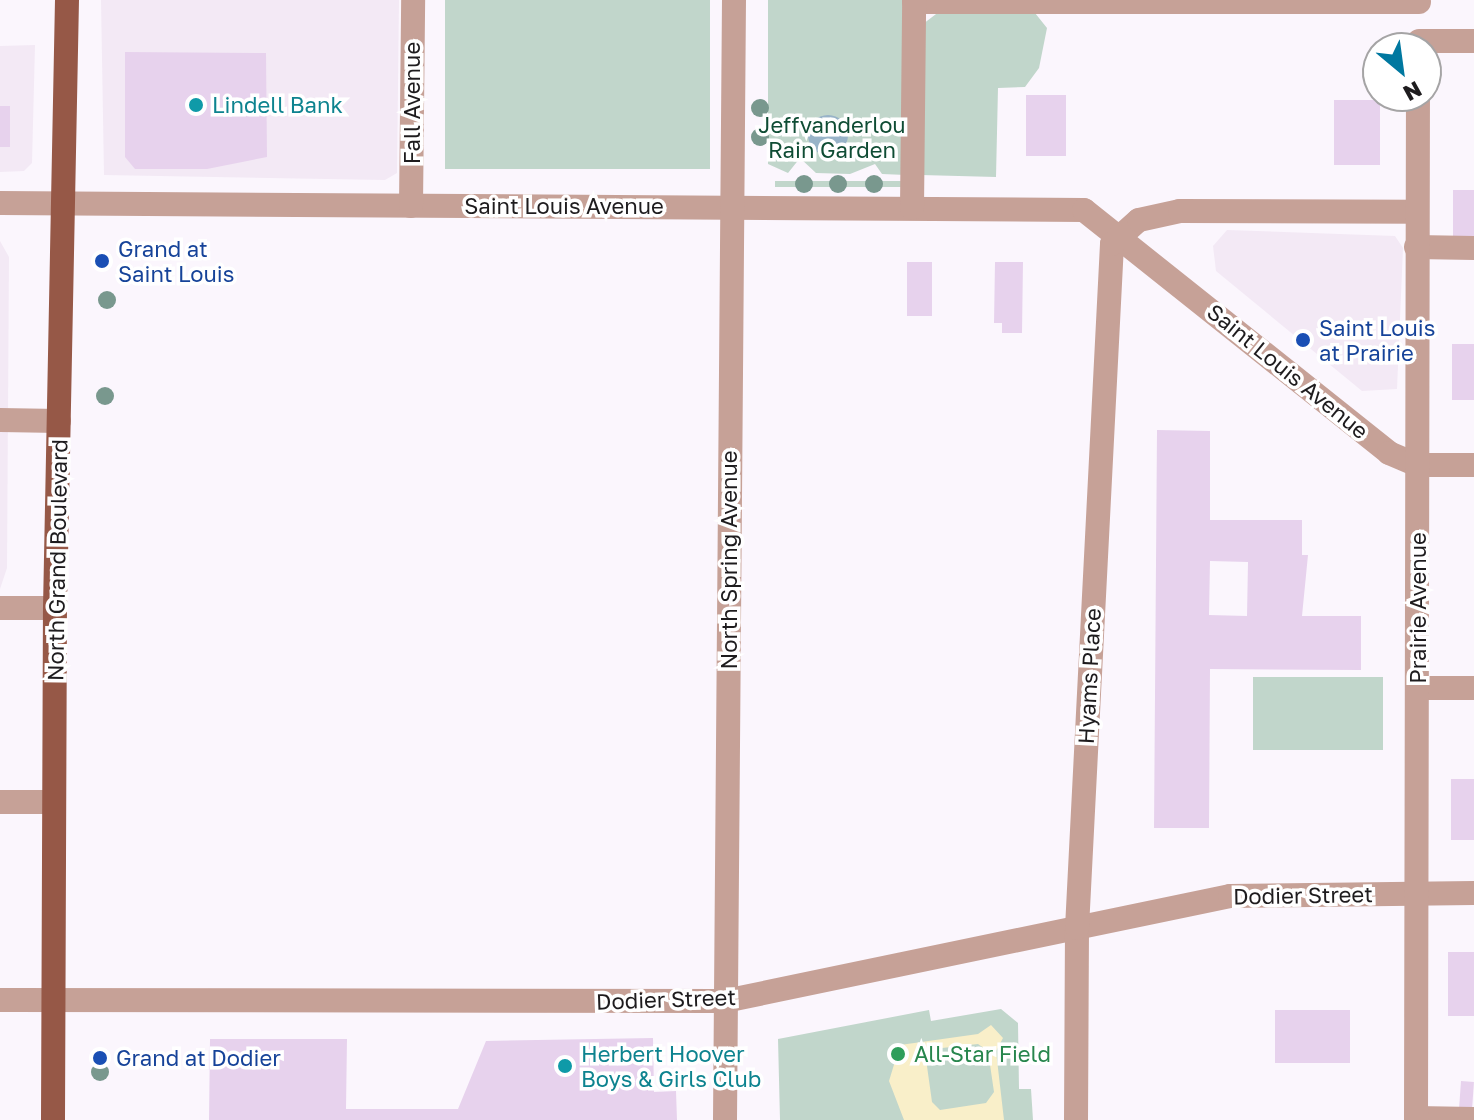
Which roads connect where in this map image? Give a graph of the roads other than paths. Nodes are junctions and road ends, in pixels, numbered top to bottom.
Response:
1 (67, 0) edge
2 (413, 0) edge
3 (734, 0) edge
4 (914, 1) edge
5 (1419, 1) edge
6 (1419, 32) edge
7 (1474, 41) edge
8 (1442, 43) edge
9 (1418, 112) edge
10 (0, 203) edge
11 (62, 204) junction
12 (411, 206) junction
13 (732, 207) junction
14 (912, 208) junction
15 (1415, 212) junction
16 (1119, 234) junction
17 (1416, 247) junction
18 (1474, 248) edge
19 (0, 420) edge
20 (59, 421) junction
21 (1417, 465) junction
22 (1474, 465) edge
23 (0, 608) edge
24 (55, 608) junction
25 (1419, 688) junction
26 (1474, 688) edge
27 (0, 802) edge
28 (54, 802) junction
29 (1418, 893) junction
30 (1474, 893) edge
31 (1077, 928) junction
32 (0, 1000) edge
33 (54, 1000) junction
34 (725, 1001) junction
35 (1416, 1119) edge
36 (1474, 1119) edge
37 (53, 1120) edge
38 (725, 1120) edge
39 (1076, 1120) edge

1 - 11 main road, North Grand Boulevard
2 - 12 street, Fall Avenue
3 - 13 street, North Spring Avenue
4 - 5 street
4 - 14 street
5 - 6 street
7 - 8 street
9 - 15 street, Prairie Avenue
10 - 11 street, Saint Louis Avenue
11 - 12 street, Saint Louis Avenue
11 - 20 main road, North Grand Boulevard
12 - 13 street, Saint Louis Avenue
13 - 14 street, Saint Louis Avenue
13 - 34 street, North Spring Avenue
14 - 16 street, Saint Louis Avenue
15 - 16 street
15 - 17 street, Prairie Avenue
16 - 21 street, Saint Louis Avenue
16 - 31 street, Hyams Place
17 - 18 street
17 - 21 street, Prairie Avenue
19 - 20 street
20 - 24 main road, North Grand Boulevard
21 - 22 street, Saint Louis Avenue
21 - 25 street, Prairie Avenue
23 - 24 street
24 - 28 main road, North Grand Boulevard
25 - 26 street
25 - 29 street, Prairie Avenue
27 - 28 street
28 - 33 main road, North Grand Boulevard
29 - 30 street, Dodier Street
29 - 31 street, Dodier Street
29 - 35 street, Prairie Avenue
31 - 34 street, Dodier Street
31 - 39 street, Hyams Place
32 - 33 street, Dodier Street
33 - 34 street, Dodier Street
33 - 37 main road, North Grand Boulevard
34 - 38 street, North Spring Avenue
35 - 36 street

